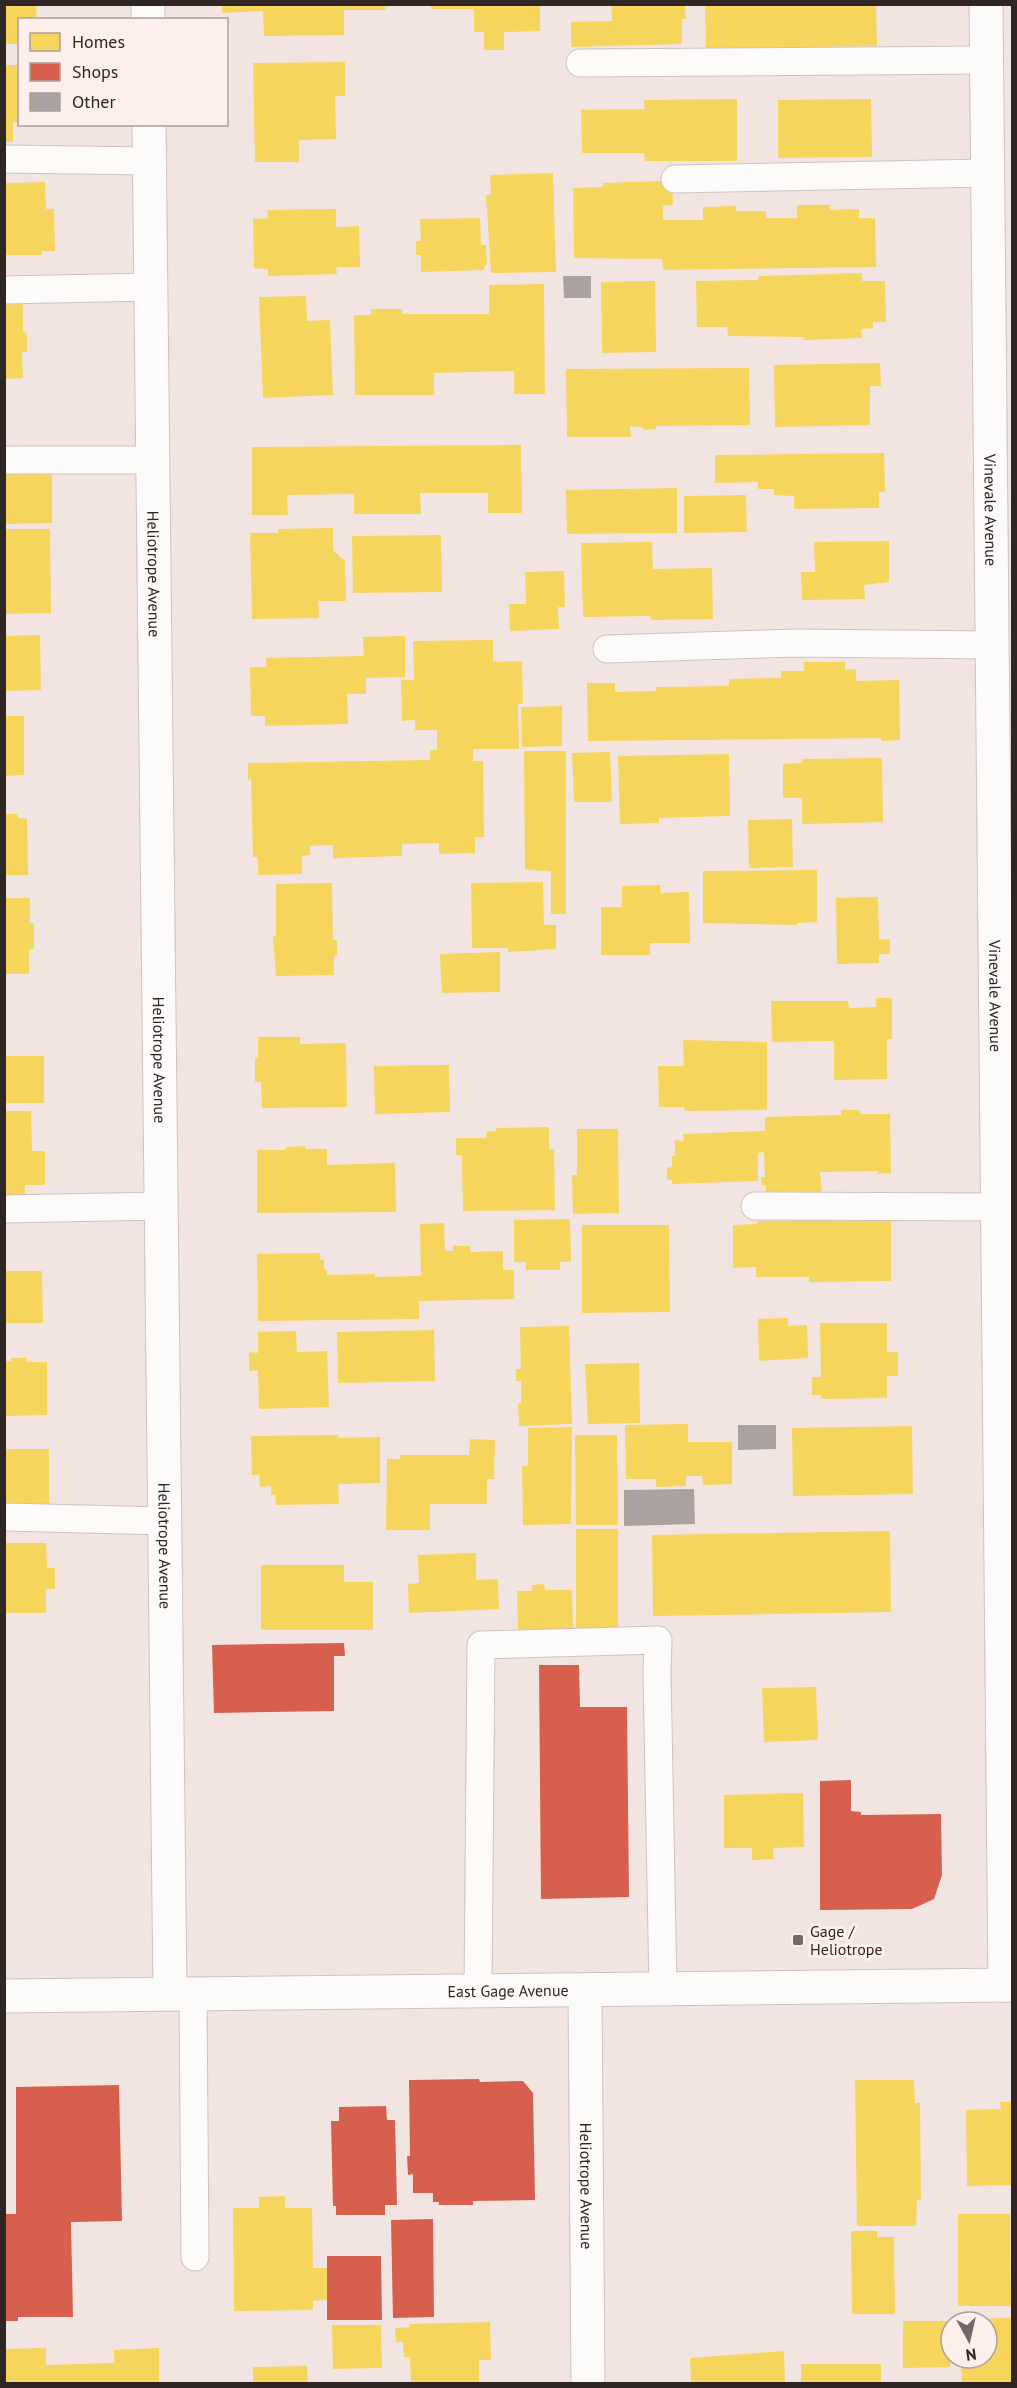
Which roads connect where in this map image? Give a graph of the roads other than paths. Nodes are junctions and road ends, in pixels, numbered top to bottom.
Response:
1 (986, 4) edge
2 (986, 60) junction
3 (580, 63) dead end
4 (149, 126) edge
5 (4, 159) edge
6 (150, 161) junction
7 (988, 173) junction
8 (675, 180) dead end
9 (151, 287) junction
10 (4, 290) edge
11 (4, 460) edge
12 (153, 460) junction
13 (992, 645) junction
14 (608, 649) dead end
15 (161, 1206) junction
16 (755, 1206) dead end
17 (998, 1207) junction
18 (4, 1209) edge
19 (4, 1517) edge
20 (164, 1521) junction
21 (1009, 1985) edge
22 (663, 1989) junction
23 (585, 1990) junction
24 (478, 1991) junction
25 (181, 1994) junction
26 (4, 1996) edge
27 (195, 2257) dead end
28 (588, 2384) edge

1 - 2 street, Vinevale Avenue
2 - 3 lane
2 - 7 street, Vinevale Avenue
4 - 6 street, Heliotrope Avenue
5 - 6 lane
6 - 9 street, Heliotrope Avenue
7 - 8 lane
7 - 13 street, Vinevale Avenue
9 - 10 lane
9 - 12 street, Heliotrope Avenue
11 - 12 lane
12 - 15 street, Heliotrope Avenue
13 - 14 lane
13 - 17 street, Vinevale Avenue
15 - 18 lane
15 - 20 street, Heliotrope Avenue
16 - 17 lane
17 - 21 street, Vinevale Avenue
19 - 20 lane
20 - 25 street, Heliotrope Avenue
21 - 22 street, East Gage Avenue
22 - 23 street, East Gage Avenue
22 - 24 lane
23 - 24 street, East Gage Avenue
23 - 28 street, Heliotrope Avenue
24 - 25 street, East Gage Avenue
25 - 26 street, East Gage Avenue
25 - 27 lane

